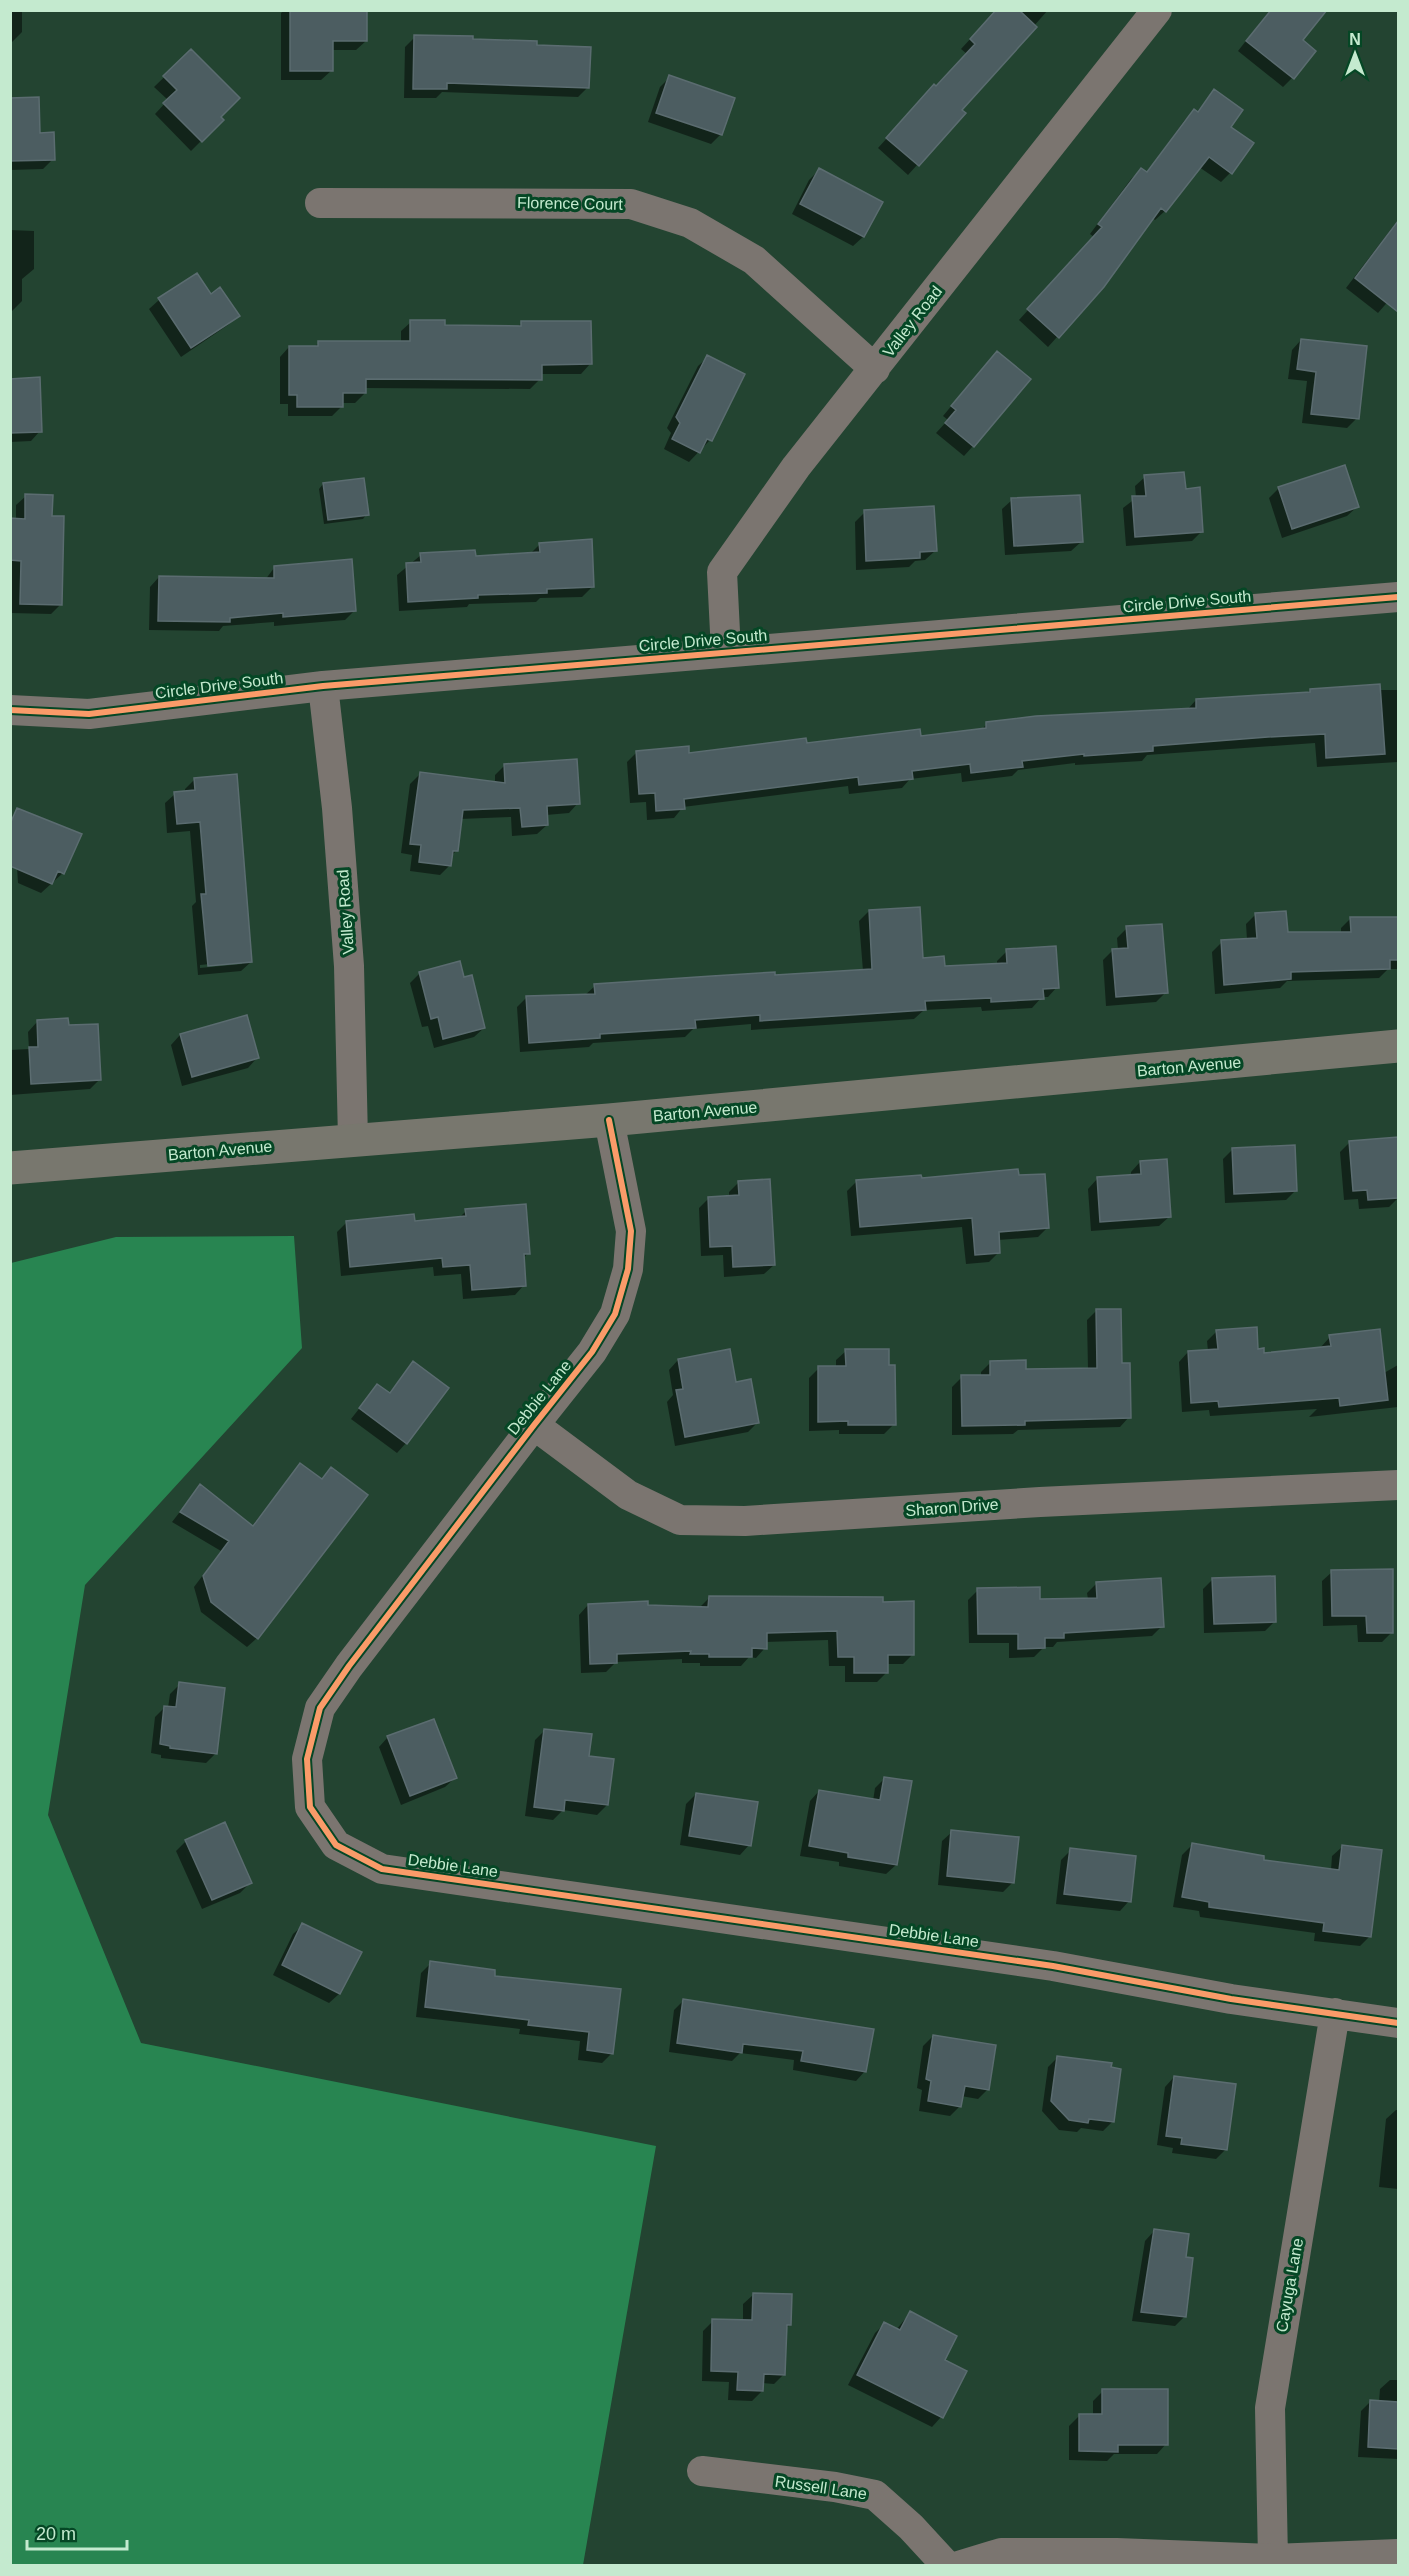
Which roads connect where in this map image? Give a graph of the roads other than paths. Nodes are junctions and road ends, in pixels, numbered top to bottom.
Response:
1 (1157, 10) edge
2 (320, 203) dead end
3 (874, 369) junction
4 (1398, 597) edge
5 (726, 652) junction
6 (323, 686) junction
7 (10, 710) edge
8 (1398, 1046) edge
9 (609, 1120) junction
10 (353, 1139) junction
11 (10, 1168) edge
12 (534, 1425) junction
13 (1398, 1485) edge
14 (1335, 2013) junction
15 (1398, 2023) edge
16 (702, 2471) dead end
17 (1398, 2554) edge
18 (1273, 2559) junction
19 (947, 2565) edge
20 (958, 2565) edge

1 - 3 street, Valley Road
2 - 3 street, Florence Court
3 - 5 street, Valley Road
4 - 5 street, Circle Drive South
5 - 6 street, Circle Drive South
6 - 7 street, Circle Drive South
6 - 10 street, Valley Road
8 - 9 street, Barton Avenue
9 - 10 street, Barton Avenue
9 - 12 street, Debbie Lane
10 - 11 street, Barton Avenue
12 - 13 street, Sharon Drive
12 - 14 street, Debbie Lane
14 - 15 street, Debbie Lane
14 - 18 street, Cayuga Lane
16 - 19 street, Russell Lane
17 - 18 street
18 - 20 street

